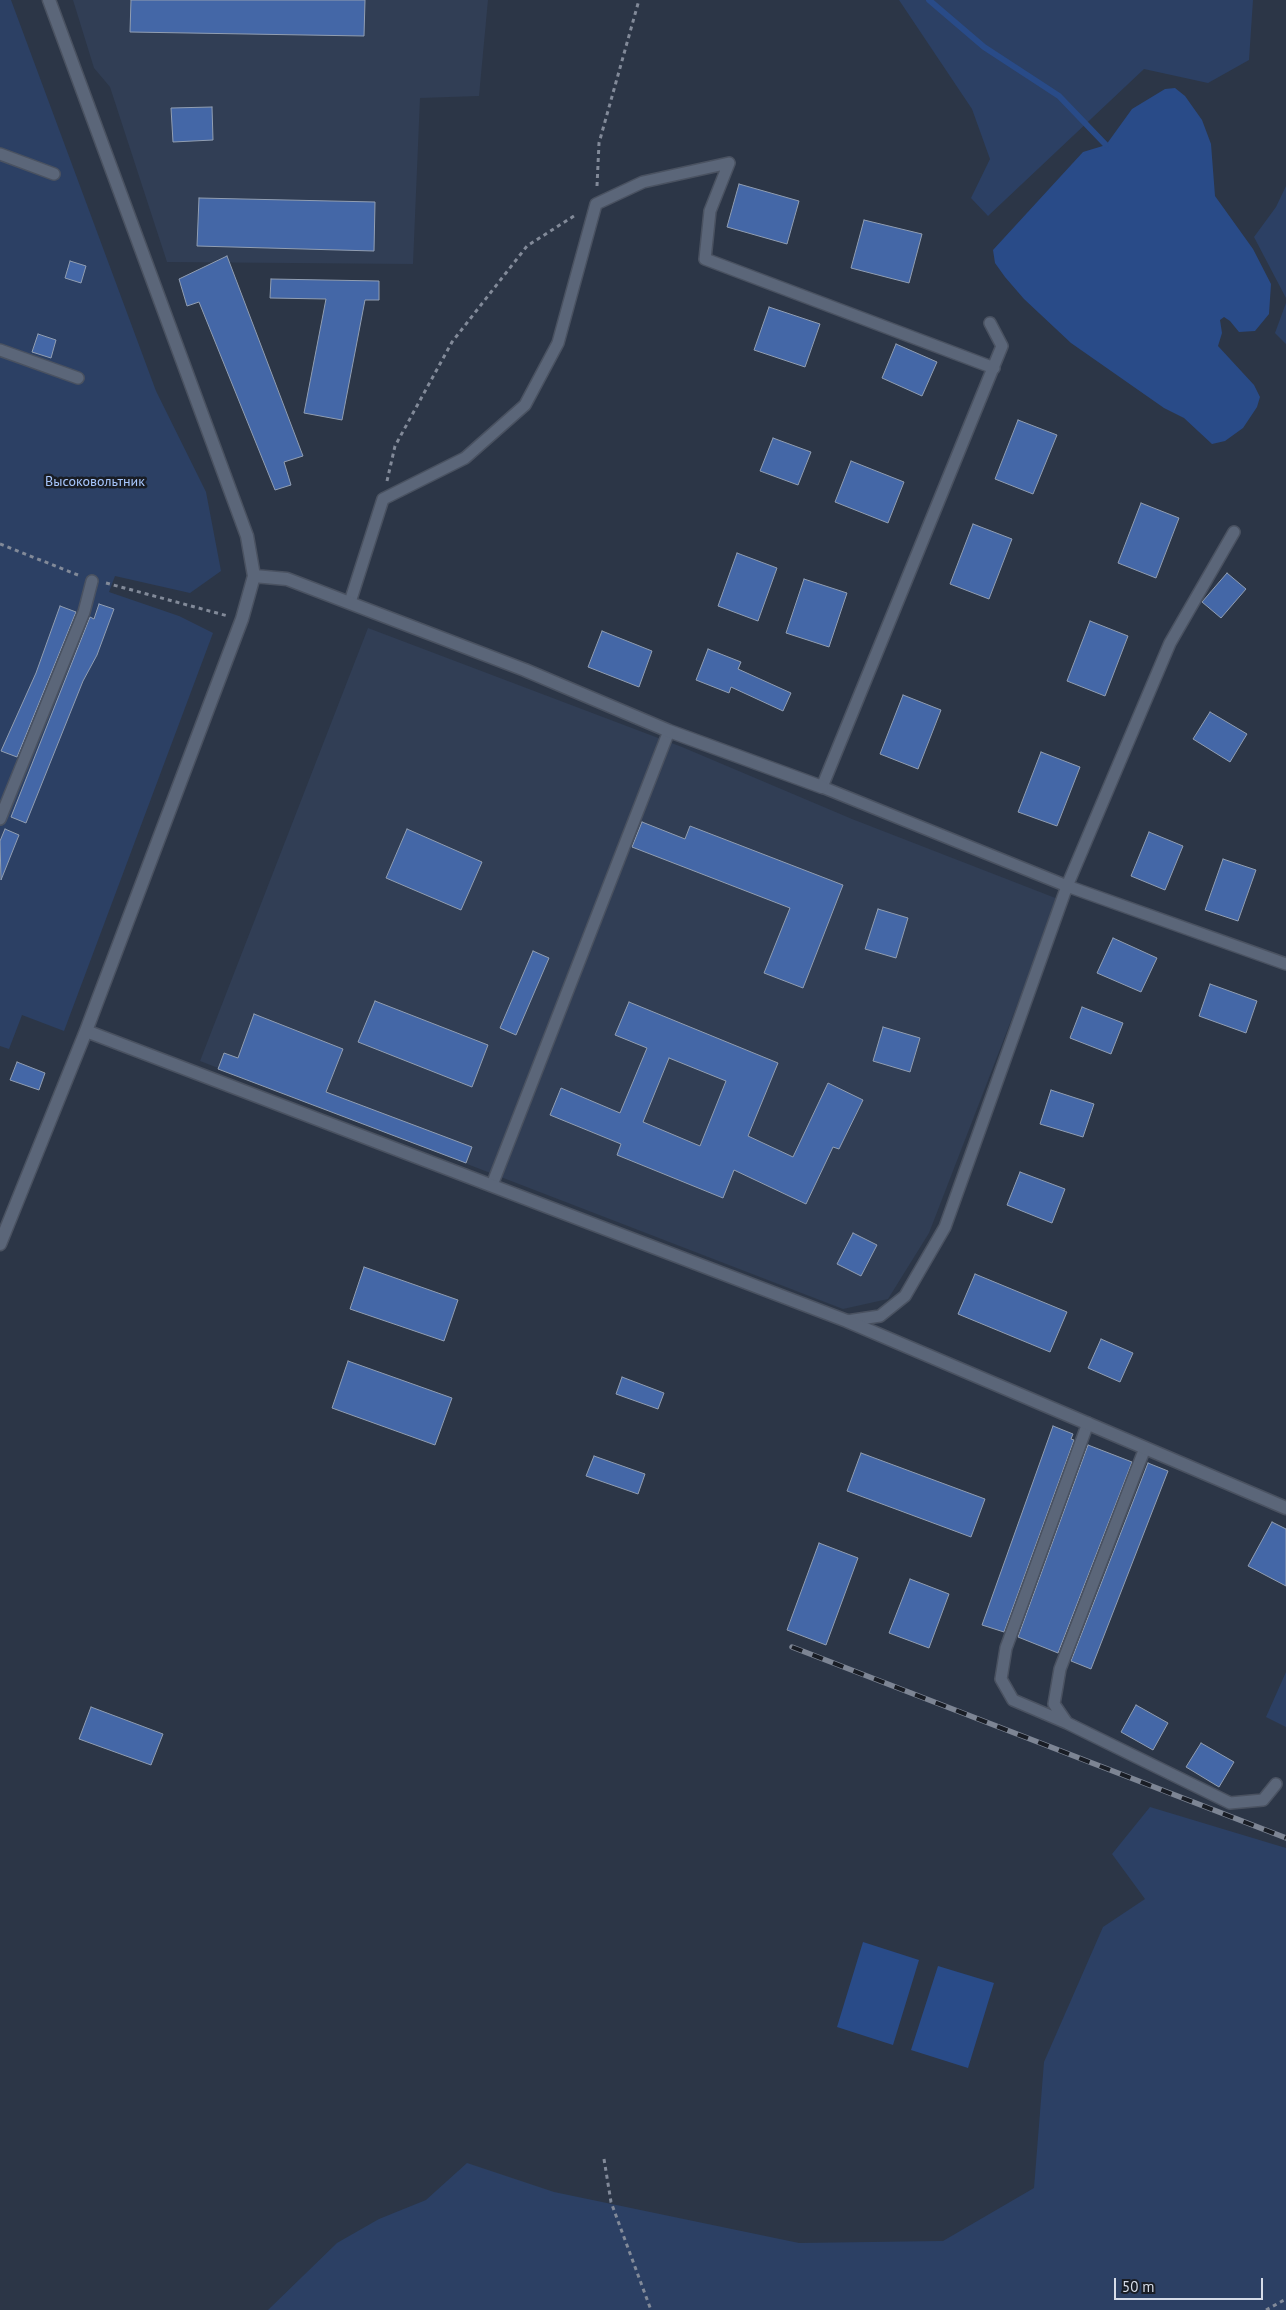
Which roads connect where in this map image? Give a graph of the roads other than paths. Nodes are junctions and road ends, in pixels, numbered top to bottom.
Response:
1 (49, 0) edge
2 (0, 154) edge
3 (54, 174) dead end
4 (990, 323) dead end
5 (0, 350) edge
6 (994, 368) junction
7 (78, 378) dead end
8 (1234, 532) dead end
9 (254, 576) junction
10 (92, 581) road end
11 (350, 602) junction
12 (669, 730) junction
13 (822, 787) junction
14 (0, 819) edge
15 (1067, 886) junction
16 (1286, 964) edge
17 (86, 1031) junction
18 (492, 1185) junction
19 (0, 1244) edge
20 (847, 1321) junction
21 (1088, 1423) junction
22 (1145, 1448) junction
23 (1286, 1508) edge
24 (1067, 1723) junction
25 (1276, 1784) dead end

1 - 9 street
2 - 3 lane
4 - 6 lane
5 - 7 lane
6 - 11 lane
6 - 13 lane
8 - 15 lane
9 - 11 street
9 - 17 street
10 - 14 lane
11 - 12 street
12 - 13 street
12 - 18 lane
13 - 15 lane
15 - 16 lane
15 - 20 lane
17 - 18 street
17 - 19 street
18 - 20 street
20 - 21 street
21 - 22 street
21 - 24 lane
22 - 23 street
22 - 24 lane
24 - 25 lane

